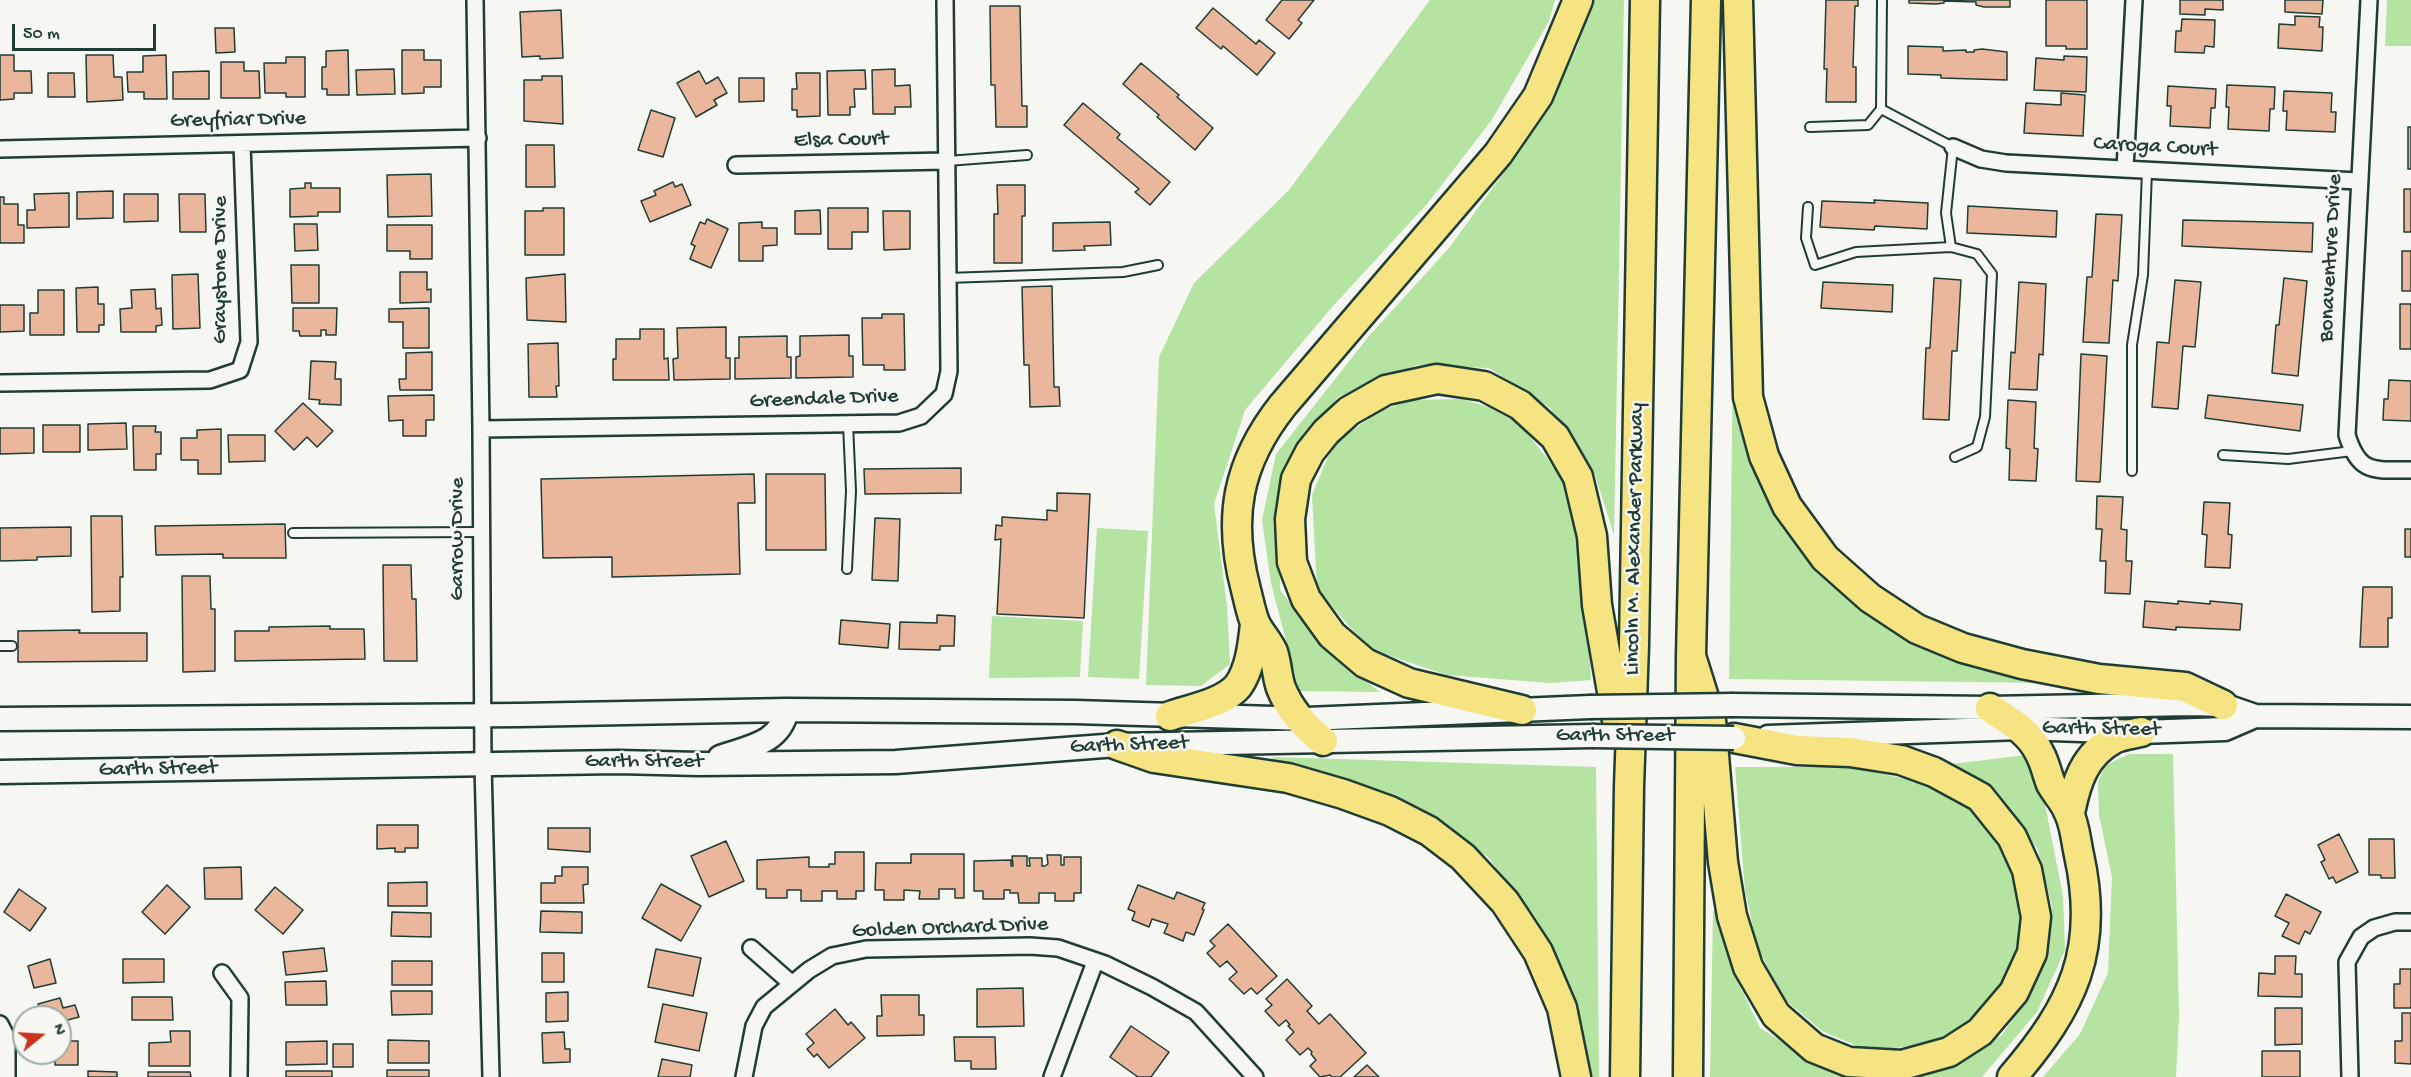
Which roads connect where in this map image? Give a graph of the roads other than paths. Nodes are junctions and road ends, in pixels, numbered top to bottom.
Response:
1 (475, 0) edge
2 (945, 0) edge
3 (1578, 0) edge
4 (1645, 0) edge
5 (1706, 0) edge
6 (1738, 0) edge
7 (1882, 0) edge
8 (2134, 0) edge
9 (2369, 0) edge
10 (1881, 109) junction
11 (1810, 127) dead end
12 (478, 138) junction
13 (242, 144) junction
14 (1953, 147) junction
15 (0, 149) edge
16 (1027, 155) dead end
17 (947, 161) junction
18 (736, 165) dead end
19 (2125, 169) junction
20 (2147, 171) junction
21 (2358, 181) junction
22 (1808, 207) dead end
23 (1951, 247) junction
24 (1158, 265) dead end
25 (947, 278) junction
26 (0, 383) edge
27 (848, 424) junction
28 (481, 429) junction
29 (2352, 451) junction
30 (2223, 455) dead end
31 (1955, 457) dead end
32 (2411, 470) edge
33 (2132, 471) dead end
34 (293, 532) dead end
35 (480, 532) junction
36 (847, 569) dead end
37 (1256, 624) junction
38 (0, 646) edge
39 (12, 646) dead end
40 (1691, 656) junction
41 (2223, 705) junction
42 (1990, 708) junction
43 (787, 710) junction
44 (1522, 710) junction
45 (482, 714) junction
46 (1170, 716) junction
47 (2255, 716) junction
48 (2411, 717) edge
49 (1298, 718) junction
50 (0, 719) edge
51 (2021, 728) junction
52 (2141, 732) junction
53 (1734, 738) junction
54 (1323, 741) junction
55 (1117, 745) junction
56 (699, 764) junction
57 (483, 765) junction
58 (0, 772) edge
59 (1629, 787) junction
60 (2070, 813) junction
61 (2411, 922) edge
62 (751, 948) dead end
63 (1095, 962) junction
64 (222, 973) dead end
65 (792, 984) junction
66 (0, 1024) edge
67 (7, 1077) edge
68 (239, 1077) edge
69 (491, 1077) edge
70 (744, 1077) edge
71 (1052, 1077) edge
72 (1255, 1077) edge
73 (1576, 1077) edge
74 (1625, 1077) edge
75 (1688, 1077) edge
76 (2012, 1077) edge
77 (2350, 1077) edge

1 - 12 street, Garrow Drive
2 - 17 street, Greendale Drive
3 - 37 highway
4 - 59 highway, Lincoln M. Alexander Parkway
5 - 40 highway
6 - 41 highway
7 - 10 lane
8 - 19 street
9 - 21 street, Bonaventure Drive
10 - 11 lane
10 - 14 lane
12 - 13 street, Greyfriar Drive
12 - 28 street, Garrow Drive
13 - 15 street, Greyfriar Drive
13 - 26 street, Graystone Drive
14 - 19 street, Caroga Court
14 - 23 lane
16 - 17 lane
17 - 18 street, Elsa Court
17 - 25 street, Greendale Drive
19 - 20 street, Caroga Court
20 - 21 street, Caroga Court
20 - 33 lane
21 - 29 street, Bonaventure Drive
22 - 23 lane
23 - 31 lane
24 - 25 lane
25 - 27 street, Greendale Drive
27 - 28 street, Greendale Drive
27 - 36 lane
28 - 35 street, Garrow Drive
29 - 30 lane
29 - 32 street
34 - 35 lane
35 - 45 street, Garrow Drive
37 - 46 highway
37 - 49 highway
38 - 39 lane
40 - 53 highway
40 - 75 highway
41 - 42 main road, Garth Street
41 - 47 main road, Garth Street
42 - 44 main road, Garth Street, bridge
42 - 51 highway
43 - 45 main road, Garth Street
43 - 46 main road, Garth Street
43 - 56 main road
44 - 49 main road, Garth Street
44 - 59 highway
45 - 50 main road, Garth Street
45 - 57 street, Garrow Drive
46 - 49 main road, Garth Street
47 - 48 main road, Garth Street
47 - 52 main road, Garth Street
49 - 54 highway
51 - 52 main road, Garth Street
51 - 53 main road, Garth Street
51 - 60 highway
52 - 60 highway
53 - 54 main road, Garth Street, bridge
54 - 55 main road, Garth Street
55 - 56 main road, Garth Street
55 - 73 highway
56 - 57 main road, Garth Street
57 - 58 main road, Garth Street
57 - 69 street, Garrow Drive
59 - 74 highway, Lincoln M. Alexander Parkway
60 - 76 highway
61 - 77 street
62 - 65 street
63 - 65 street, Golden Orchard Drive
63 - 71 street
63 - 72 street, Golden Orchard Drive
64 - 68 street
65 - 70 street, Golden Orchard Drive
66 - 67 street

